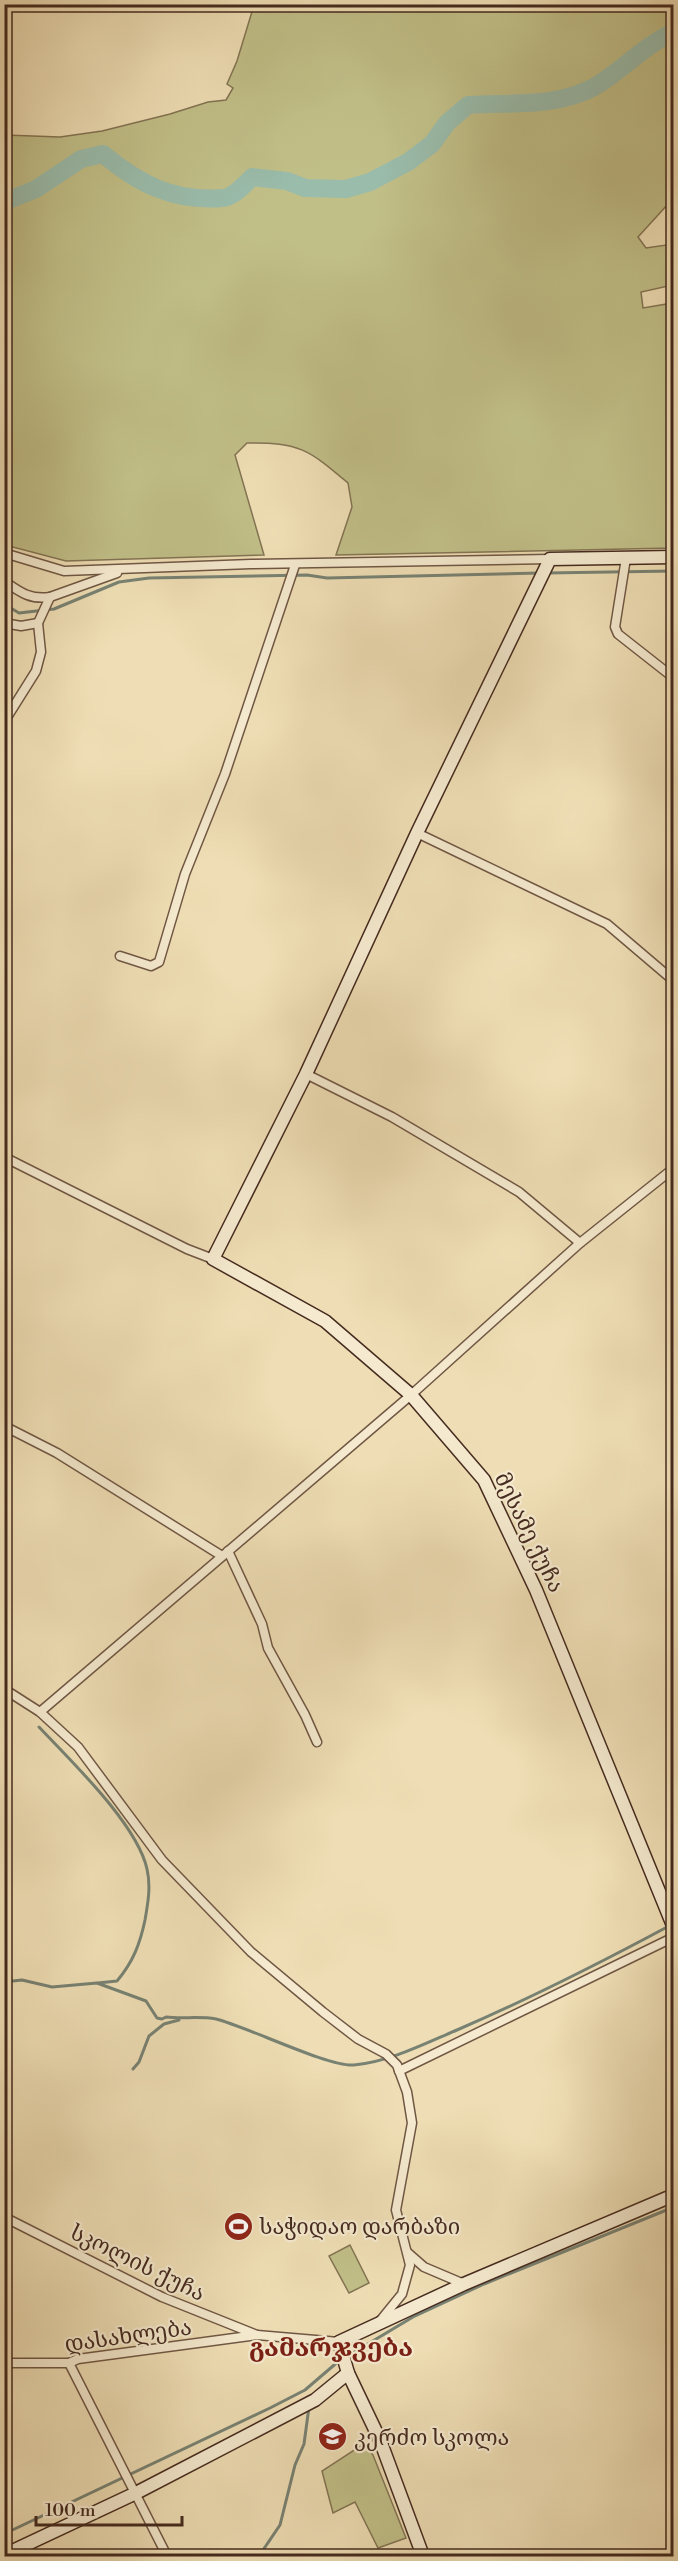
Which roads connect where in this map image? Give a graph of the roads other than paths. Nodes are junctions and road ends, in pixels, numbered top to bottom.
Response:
1 (4, 554) edge
2 (674, 557) edge
3 (626, 558) junction
4 (550, 559) junction
5 (296, 565) junction
6 (127, 571) junction
7 (4, 581) edge
8 (50, 597) junction
9 (4, 623) edge
10 (38, 623) junction
11 (674, 678) edge
12 (4, 722) edge
13 (417, 833) junction
14 (120, 956) dead end
15 (674, 981) edge
16 (306, 1074) junction
17 (4, 1157) edge
18 (674, 1168) edge
19 (580, 1243) junction
20 (213, 1259) junction
21 (411, 1395) junction
22 (4, 1426) edge
23 (225, 1553) junction
24 (4, 1689) edge
25 (40, 1712) junction
26 (317, 1742) dead end
27 (674, 1928) edge
28 (674, 1937) edge
29 (399, 2071) junction
30 (674, 2196) edge
31 (4, 2217) edge
32 (408, 2253) junction
33 (464, 2284) junction
34 (378, 2323) junction
35 (257, 2335) junction
36 (339, 2342) junction
37 (4, 2363) edge
38 (69, 2363) junction
39 (348, 2373) junction
40 (136, 2493) junction
41 (4, 2555) edge
42 (167, 2556) edge
43 (423, 2556) edge

1 - 6 street
2 - 3 street
3 - 4 street
3 - 11 street
4 - 5 street
4 - 13 street
5 - 6 street
5 - 14 street
6 - 8 street
7 - 8 street
8 - 10 street
9 - 10 street
10 - 12 street
13 - 15 street
13 - 16 street
16 - 19 street
16 - 20 street
17 - 20 street
18 - 19 street
19 - 21 street
20 - 21 street, მესამე ქუჩა
21 - 23 street
21 - 27 street, მესამე ქუჩა
22 - 23 street
23 - 25 street
23 - 26 street
24 - 25 street
25 - 29 street
28 - 29 street
29 - 32 street
30 - 33 street
31 - 35 street, სკოლის ქუჩა
32 - 33 street
32 - 34 street
33 - 34 street
34 - 36 street
35 - 36 street
35 - 38 street, დასახლება
36 - 39 street
37 - 38 street, დასახლება
38 - 40 street
39 - 40 street
39 - 43 street
40 - 41 street
40 - 42 street

